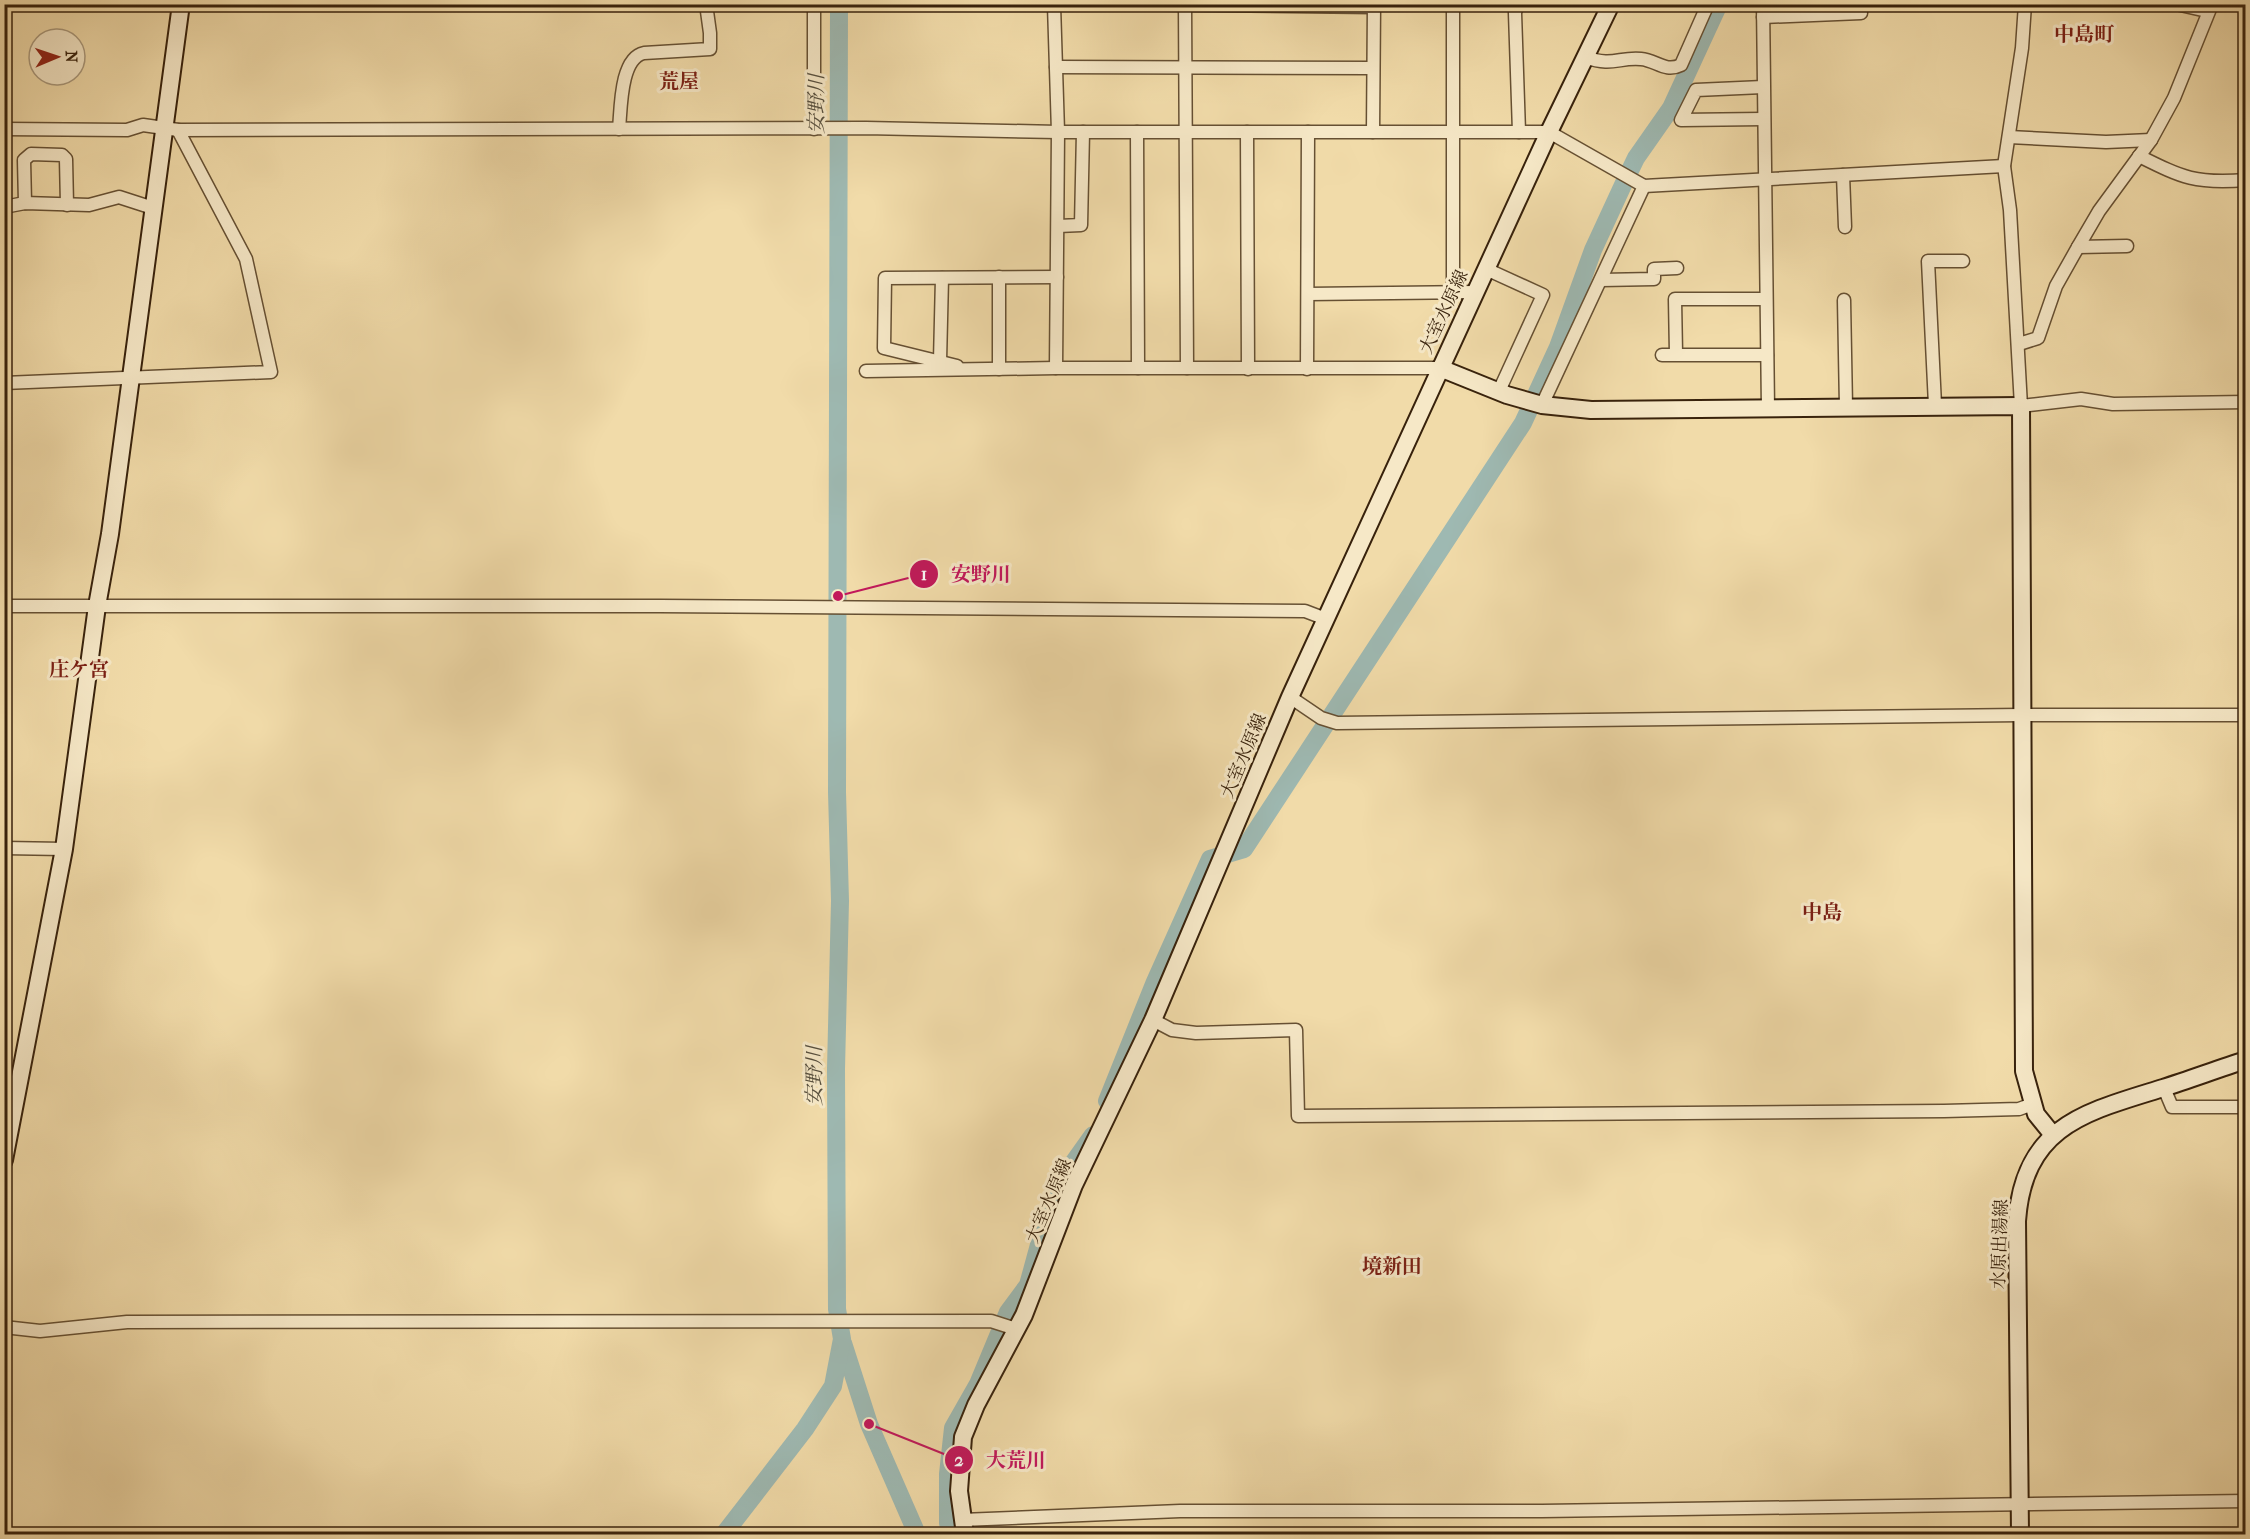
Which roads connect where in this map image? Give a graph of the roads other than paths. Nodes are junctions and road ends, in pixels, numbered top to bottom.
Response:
1 (181, 4) edge
2 (706, 4) edge
3 (814, 4) edge
4 (1069, 4) edge
5 (1117, 4) edge
6 (1453, 4) edge
7 (1517, 4) edge
8 (1611, 4) edge
9 (1708, 4) edge
10 (2025, 4) edge
11 (2176, 4) edge
12 (1185, 5) edge
13 (1374, 6) edge
14 (2209, 8) edge
15 (1763, 11) edge
16 (1861, 13) dead end
17 (1586, 57) junction
18 (1056, 67) junction
19 (1186, 67) junction
20 (1373, 68) junction
21 (1763, 87) junction
22 (1764, 119) junction
23 (4, 129) edge
24 (171, 129) junction
25 (619, 129) junction
26 (816, 129) junction
27 (1058, 132) junction
28 (1083, 132) junction
29 (1137, 132) junction
30 (1186, 132) junction
31 (1247, 132) junction
32 (1308, 132) junction
33 (1373, 132) junction
34 (1453, 132) junction
35 (1519, 132) junction
36 (1548, 132) junction
37 (2009, 137) junction
38 (2151, 140) junction
39 (2139, 156) junction
40 (2004, 166) junction
41 (1843, 175) junction
42 (1764, 179) junction
43 (2246, 180) edge
44 (1644, 186) junction
45 (25, 203) junction
46 (66, 205) junction
47 (4, 207) edge
48 (153, 208) junction
49 (1058, 226) junction
50 (1845, 227) dead end
51 (2127, 246) dead end
52 (2078, 248) junction
53 (1963, 261) dead end
54 (1486, 268) junction
55 (1677, 268) dead end
56 (999, 277) junction
57 (1057, 277) junction
58 (942, 278) junction
59 (1601, 280) junction
60 (1453, 292) junction
61 (1475, 292) junction
62 (1308, 294) junction
63 (1766, 300) junction
64 (1844, 300) dead end
65 (2019, 344) junction
66 (1676, 354) junction
67 (1662, 355) dead end
68 (1767, 355) junction
69 (940, 361) junction
70 (1056, 368) junction
71 (1138, 368) junction
72 (1187, 368) junction
73 (1440, 368) junction
74 (972, 369) junction
75 (999, 369) junction
76 (1248, 369) junction
77 (1307, 369) junction
78 (866, 371) dead end
79 (130, 378) junction
80 (4, 383) edge
81 (1499, 391) junction
82 (2246, 402) edge
83 (1542, 405) junction
84 (1935, 405) junction
85 (2022, 406) junction
86 (1846, 407) junction
87 (1768, 409) junction
88 (4, 606) edge
89 (97, 606) junction
90 (1326, 619) junction
91 (1290, 697) junction
92 (2021, 715) junction
93 (2246, 715) edge
94 (4, 848) edge
95 (64, 849) junction
96 (1153, 1020) junction
97 (2246, 1060) edge
98 (2164, 1088) junction
99 (2032, 1104) junction
100 (2246, 1107) edge
101 (2054, 1135) junction
102 (4, 1160) edge
103 (1008, 1326) junction
104 (4, 1327) edge
105 (2246, 1501) edge
106 (2019, 1504) junction
107 (963, 1527) edge
108 (2246, 1530) edge
109 (2020, 1534) edge
110 (2243, 1534) edge

1 - 24 street
2 - 25 street
3 - 26 street
4 - 18 street
5 - 12 street
6 - 34 street
7 - 35 street
8 - 17 street, 大室水原線
9 - 17 street
10 - 37 street
11 - 14 street
12 - 13 street
12 - 19 street
13 - 20 street
14 - 38 street
15 - 16 street
15 - 21 street
17 - 36 street, 大室水原線
18 - 19 street
18 - 27 street
19 - 20 street
19 - 30 street
20 - 33 street
21 - 22 street
21 - 22 street
22 - 42 street
23 - 24 street
24 - 25 street
24 - 48 street
24 - 79 street
25 - 26 street
26 - 27 street
27 - 28 street
27 - 49 street
28 - 29 street
28 - 49 street
29 - 30 street
29 - 71 street
30 - 31 street
30 - 72 street
31 - 32 street
31 - 76 street
32 - 33 street
32 - 62 street
33 - 34 street
34 - 35 street
34 - 60 street
35 - 36 street
36 - 44 street
36 - 54 street, 大室水原線
37 - 38 street
37 - 40 street
38 - 39 street
39 - 43 street
39 - 52 street
40 - 41 street
40 - 65 street
41 - 42 street
41 - 50 street
42 - 44 street
42 - 63 street
44 - 59 street
45 - 46 street
45 - 46 street
45 - 47 street
46 - 48 street
48 - 79 street
49 - 57 street
51 - 52 street
52 - 65 street
53 - 84 street
54 - 61 street, 大室水原線
54 - 81 street
55 - 59 street
56 - 57 street
56 - 58 street
56 - 75 street
57 - 70 street
58 - 69 street
58 - 69 street
59 - 83 street
60 - 61 street
60 - 62 street
61 - 73 street, 大室水原線
62 - 77 street
63 - 66 street
63 - 68 street
64 - 86 street
65 - 85 street
66 - 67 street
66 - 68 street
68 - 87 street
69 - 74 street
70 - 71 street
70 - 75 street
71 - 72 street
72 - 76 street
73 - 77 street
73 - 81 street
73 - 90 street, 大室水原線
74 - 75 street
74 - 78 street
76 - 77 street
79 - 80 street
79 - 89 street
81 - 83 street
82 - 85 street
83 - 87 street
84 - 85 street
84 - 86 street
85 - 92 street
86 - 87 street
88 - 89 street
89 - 90 street
89 - 95 street
90 - 91 street, 大室水原線
91 - 92 street
91 - 96 street, 大室水原線
92 - 93 street
92 - 99 street
94 - 95 street
95 - 102 street
96 - 99 street
96 - 103 street, 大室水原線
97 - 98 street, 水原出湯線
98 - 100 street
98 - 101 street, 水原出湯線
99 - 101 street
101 - 106 street, 水原出湯線
103 - 104 street
103 - 107 street, 大室水原線
105 - 106 street
106 - 107 street
106 - 109 street, 水原出湯線
108 - 110 street

